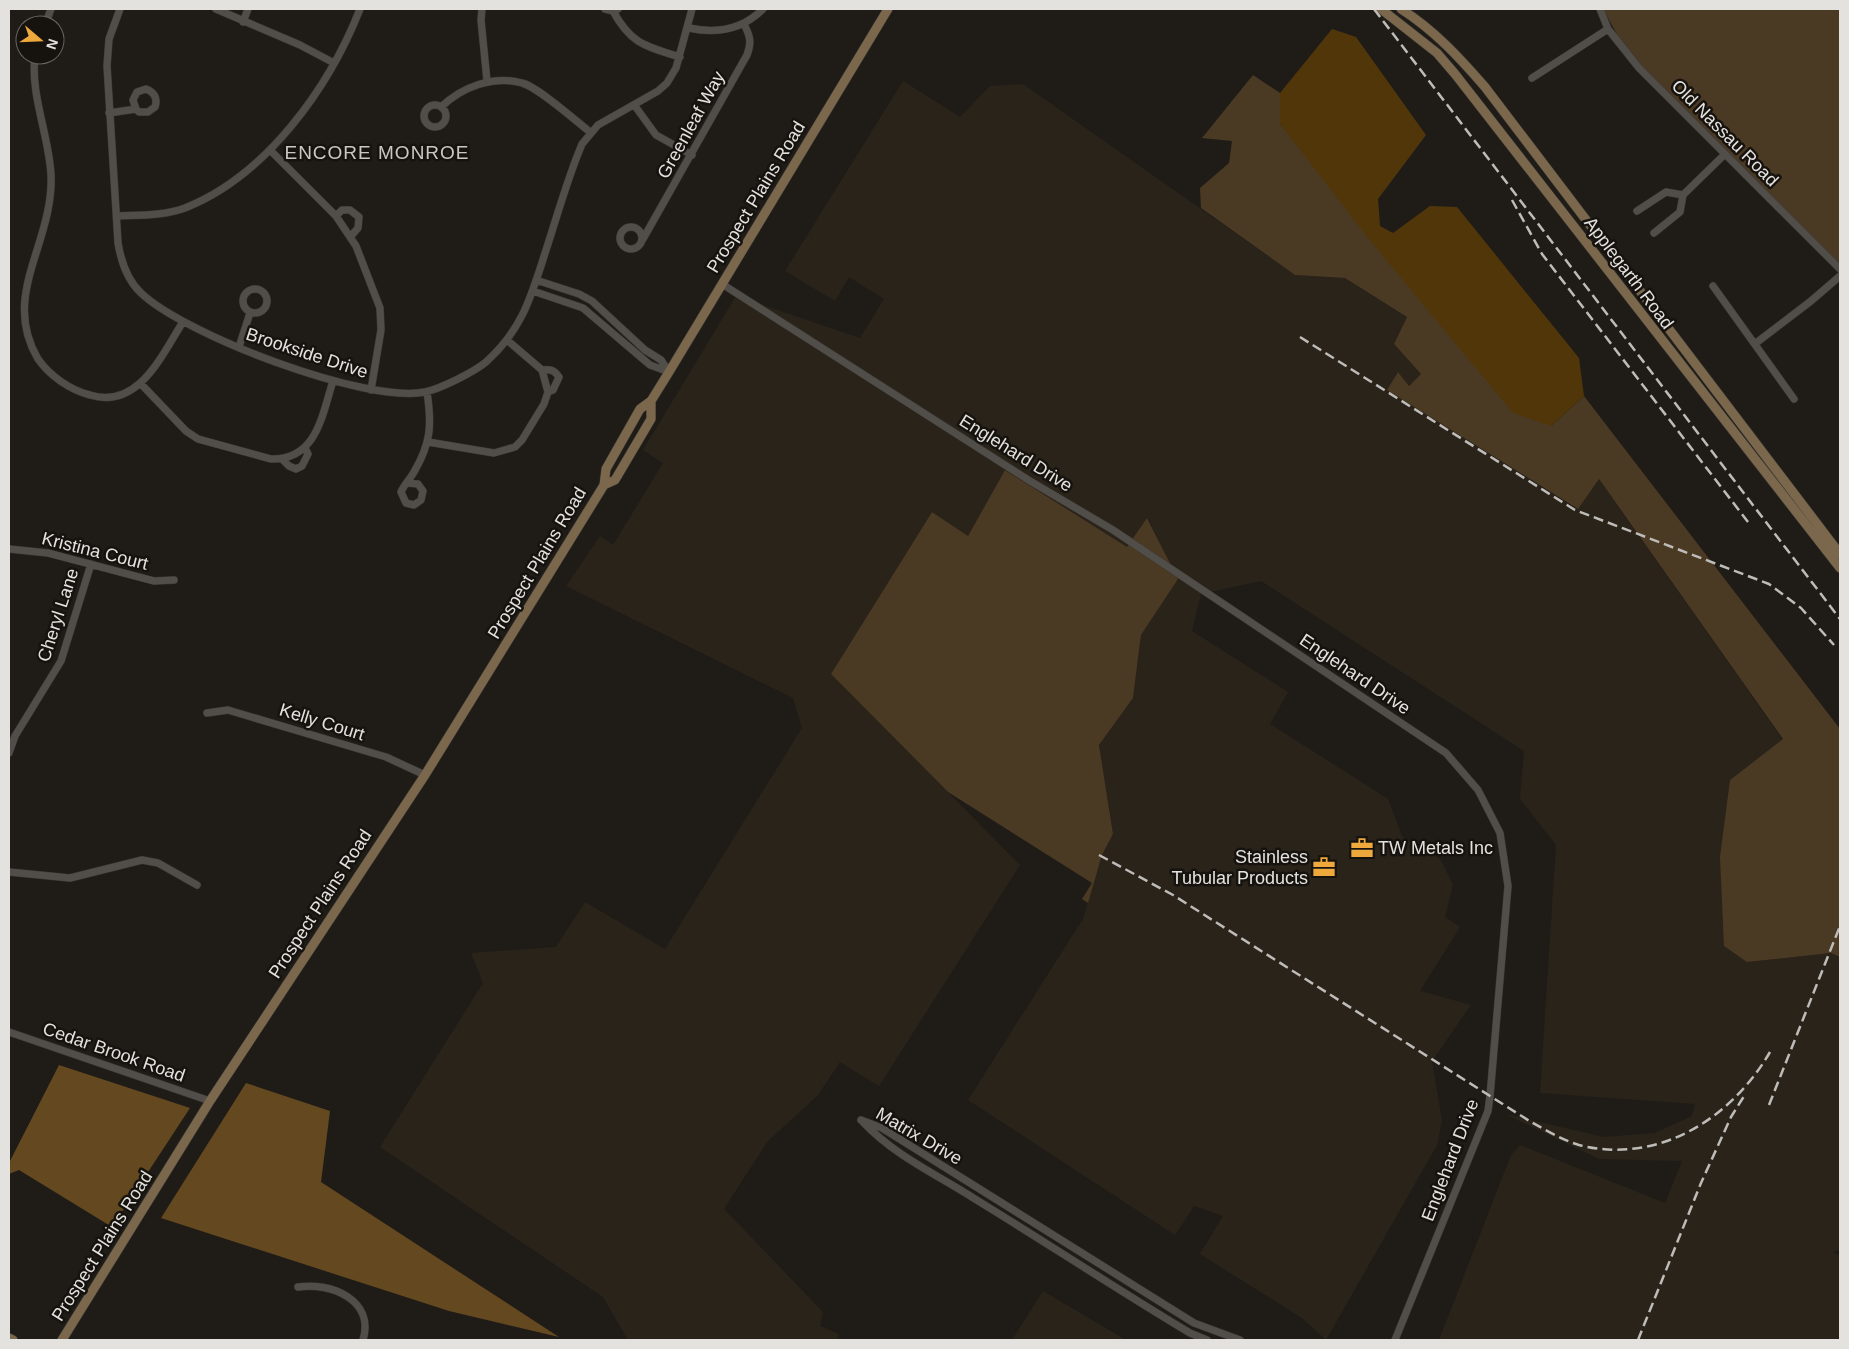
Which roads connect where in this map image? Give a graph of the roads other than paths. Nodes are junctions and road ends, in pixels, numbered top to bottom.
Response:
1 (120, 9) edge
2 (216, 9) edge
3 (248, 9) edge
4 (360, 9) edge
5 (482, 9) edge
6 (604, 9) edge
7 (692, 9) edge
8 (763, 9) edge
9 (888, 9) edge
10 (1381, 9) edge
11 (1401, 9) edge
12 (1600, 9) edge
13 (616, 10) edge
14 (242, 22) junction
15 (744, 24) junction
16 (688, 28) junction
17 (1608, 29) junction
18 (680, 57) junction
19 (334, 63) junction
20 (34, 65) edge
21 (1532, 78) dead end
22 (487, 81) junction
23 (635, 106) junction
24 (441, 107) dead end
25 (136, 109) dead end
26 (110, 113) junction
27 (590, 132) junction
28 (270, 150) junction
29 (1725, 154) junction
30 (692, 155) junction
31 (1683, 195) junction
32 (1637, 211) dead end
33 (117, 216) junction
34 (336, 216) junction
35 (1654, 233) dead end
36 (351, 236) junction
37 (644, 239) dead end
38 (1840, 269) edge
39 (1840, 276) edge
40 (536, 280) junction
41 (722, 284) junction
42 (1713, 286) dead end
43 (533, 291) junction
44 (250, 313) dead end
45 (183, 322) junction
46 (508, 340) junction
47 (1756, 342) junction
48 (239, 347) junction
49 (542, 370) junction
50 (669, 372) junction
51 (333, 380) junction
52 (141, 384) junction
53 (371, 390) junction
54 (427, 392) junction
55 (548, 392) junction
56 (1794, 399) dead end
57 (651, 401) junction
58 (428, 442) junction
59 (305, 448) junction
60 (282, 459) junction
61 (408, 483) dead end
62 (604, 485) junction
63 (9, 549) edge
64 (1840, 554) edge
65 (91, 564) junction
66 (1840, 568) edge
67 (174, 580) dead end
68 (207, 713) dead end
69 (9, 753) edge
70 (426, 775) junction
71 (9, 872) edge
72 (197, 885) dead end
73 (9, 1032) edge
74 (210, 1101) junction
75 (298, 1287) dead end
76 (64, 1337) edge
77 (54, 1340) edge
78 (364, 1340) edge
79 (1207, 1340) edge
80 (1240, 1340) edge
81 (1395, 1340) edge

1 - 26 street, Brookside Drive
2 - 14 street
3 - 14 street
4 - 19 street
5 - 22 street
6 - 13 street
7 - 16 street, Brookside Drive
8 - 15 street
9 - 41 street, Prospect Plains Road
10 - 66 street, Applegarth Road
11 - 64 street, Applegarth Road
12 - 17 street, Old Nassau Road
13 - 18 street
14 - 19 street
15 - 16 street
15 - 30 street, Greenleaf Way
16 - 18 street, Brookside Drive
17 - 21 street
17 - 29 street, Old Nassau Road
18 - 23 street, Brookside Drive
19 - 28 street
20 - 52 street
22 - 24 street
22 - 27 street
23 - 27 street, Brookside Drive
23 - 30 street
25 - 26 street
26 - 33 street, Brookside Drive
27 - 40 street, Brookside Drive
28 - 33 street
28 - 34 street
29 - 31 street
29 - 38 street, Old Nassau Road
30 - 37 street, Greenleaf Way
31 - 32 street
31 - 35 street
33 - 45 street, Brookside Drive
34 - 36 street
34 - 36 street
36 - 53 street
39 - 47 street
40 - 43 street, Brookside Drive
40 - 50 street
41 - 50 street, Prospect Plains Road
41 - 81 street, Englehard Drive
42 - 47 street
43 - 46 street, Brookside Drive
43 - 50 street
44 - 48 street
45 - 48 street, Brookside Drive
45 - 52 street
46 - 49 street
46 - 54 street, Brookside Drive
47 - 56 street
48 - 51 street, Brookside Drive
49 - 55 street
49 - 55 street
50 - 57 street, Prospect Plains Road
51 - 53 street, Brookside Drive
51 - 59 street
52 - 60 street
53 - 54 street, Brookside Drive
54 - 58 street
55 - 58 street
57 - 62 street, Prospect Plains Road
57 - 62 street, Prospect Plains Road
58 - 61 street
59 - 60 street
59 - 60 street
62 - 70 street, Prospect Plains Road
63 - 65 street, Kristina Court
65 - 67 street, Kristina Court
65 - 69 street, Cheryl Lane
68 - 70 street, Kelly Court
70 - 74 street, Prospect Plains Road
71 - 72 street
73 - 74 street, Cedar Brook Road
74 - 76 street, Prospect Plains Road
75 - 78 street
76 - 77 street
79 - 80 street, Matrix Drive

